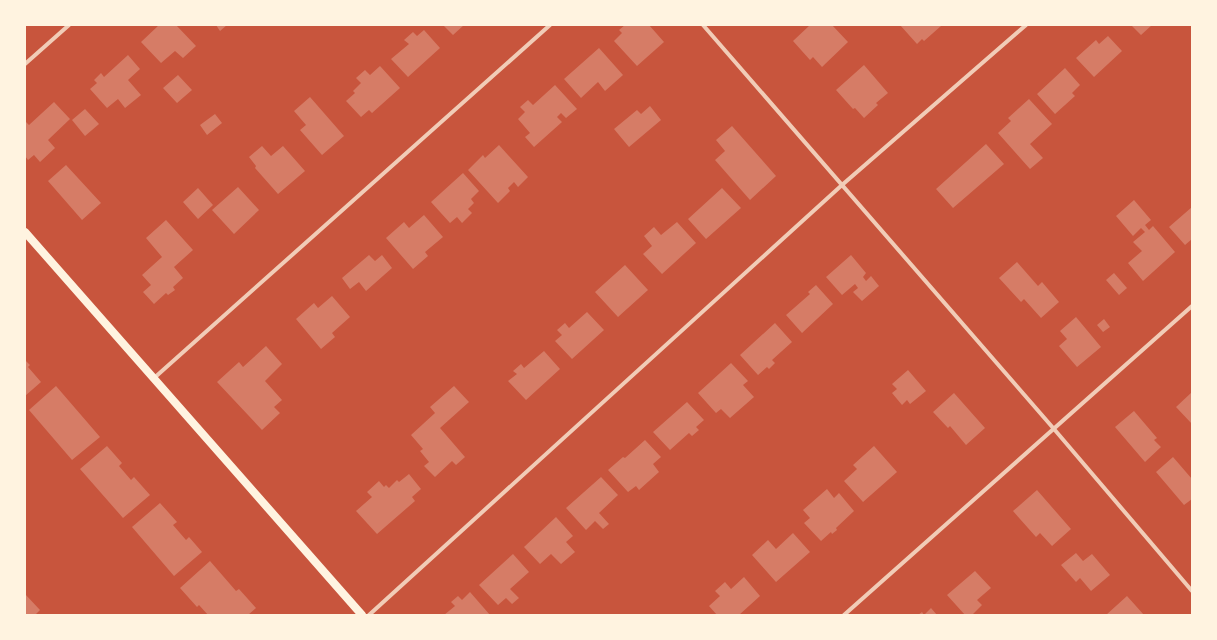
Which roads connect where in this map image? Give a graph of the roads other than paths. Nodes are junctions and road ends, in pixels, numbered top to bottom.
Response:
1 (69, 25) edge
2 (550, 25) edge
3 (703, 25) edge
4 (1026, 25) edge
5 (25, 64) edge
6 (842, 185) junction
7 (25, 232) edge
8 (1192, 306) edge
9 (153, 379) junction
10 (1054, 429) junction
11 (1192, 591) edge
12 (362, 615) edge
13 (369, 615) edge
14 (844, 615) edge

1 - 5 street
2 - 9 street
3 - 6 street
4 - 6 street
6 - 10 street
6 - 13 street
7 - 9 main road
8 - 10 street
9 - 12 main road
10 - 11 street
10 - 14 street

